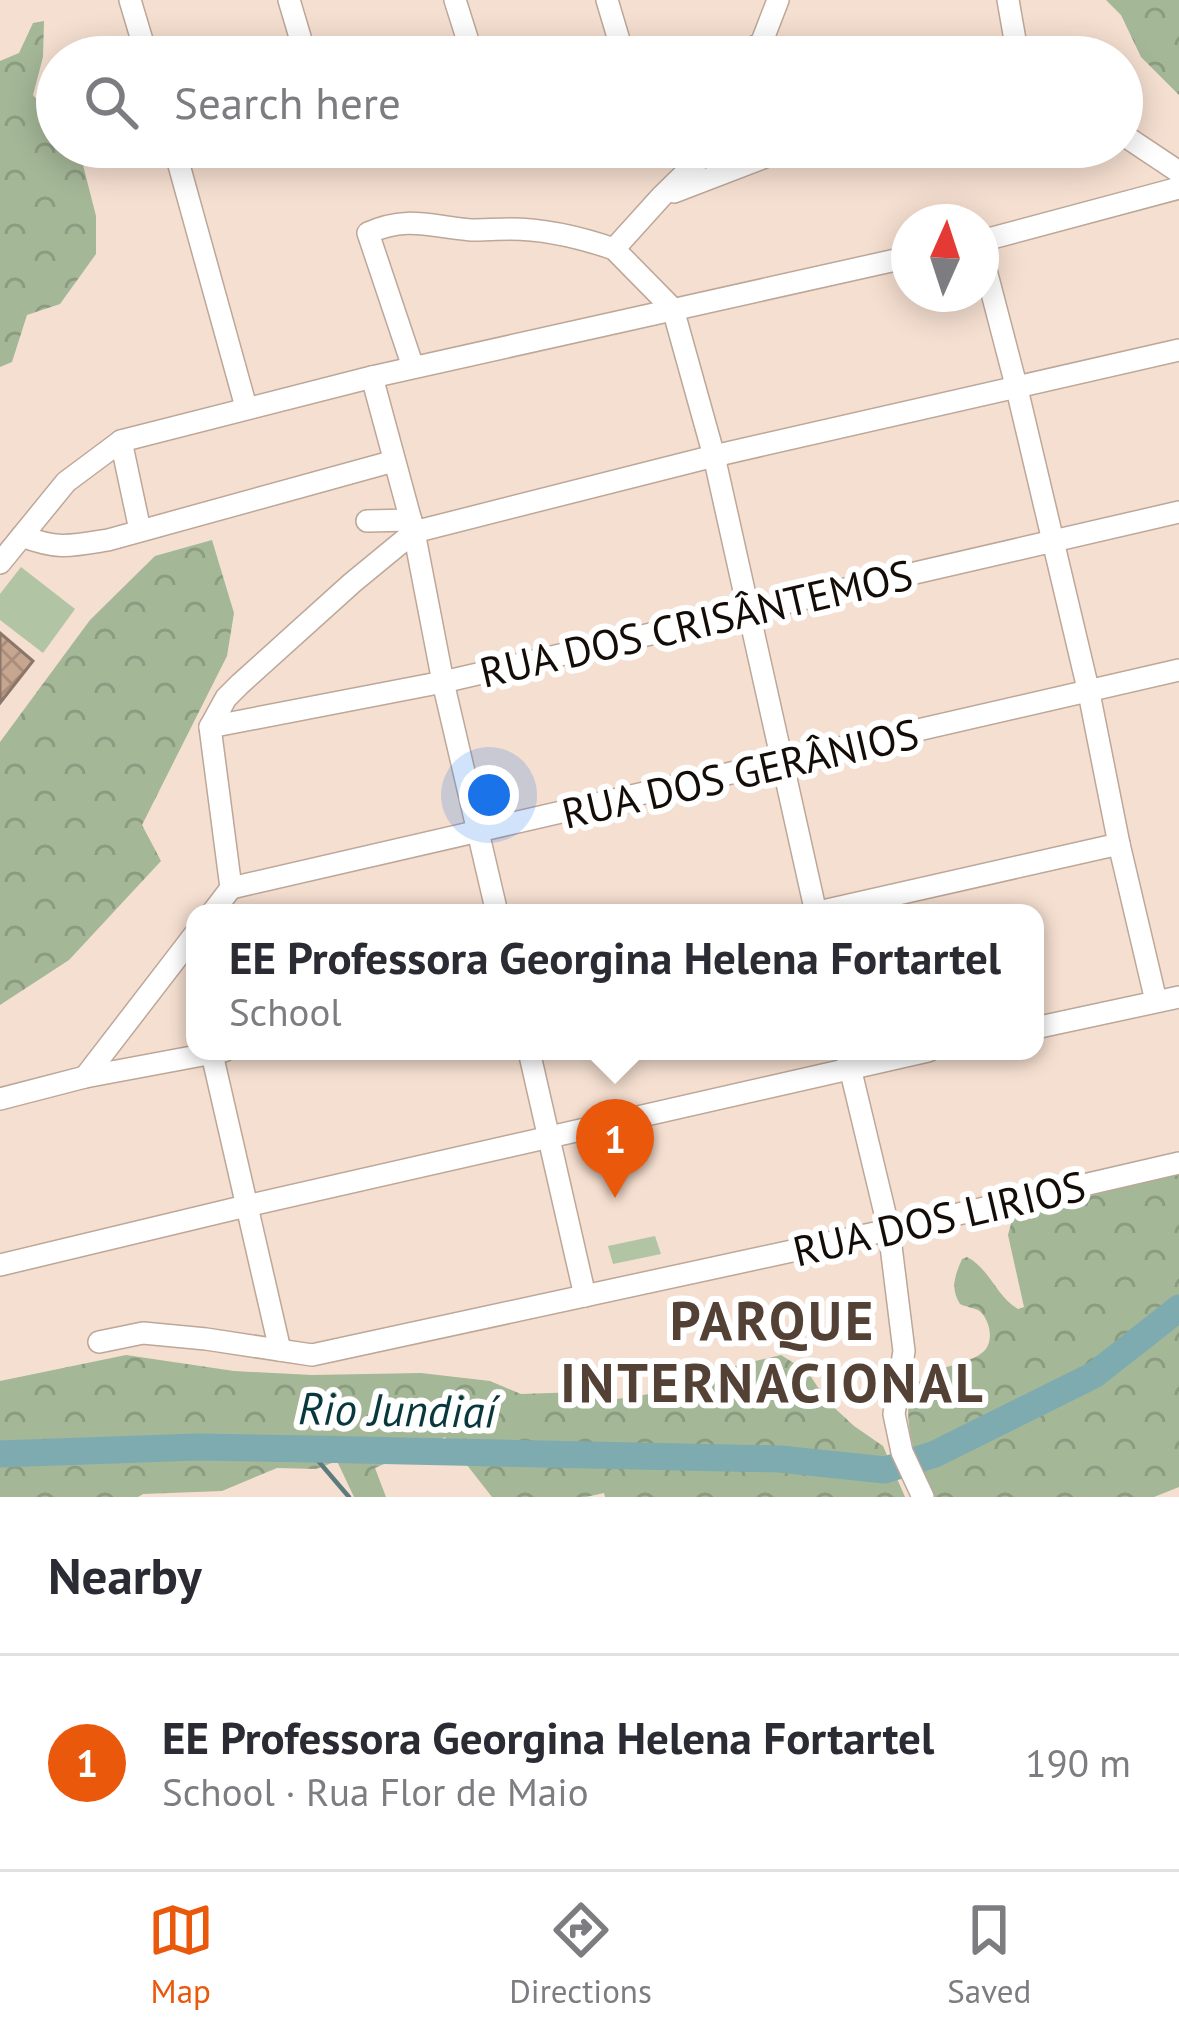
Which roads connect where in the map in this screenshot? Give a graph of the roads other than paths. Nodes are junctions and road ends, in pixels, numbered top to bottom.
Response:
1 (130, 0) edge
2 (289, 0) edge
3 (455, 0) edge
4 (607, 0) edge
5 (778, 0) edge
6 (1008, 0) edge
7 (141, 36) edge
8 (300, 36) edge
9 (466, 36) edge
10 (618, 36) edge
11 (764, 36) edge
12 (1014, 36) edge
13 (1143, 148) edge
14 (180, 168) edge
15 (691, 168) edge
16 (736, 168) edge
17 (1179, 172) edge
18 (1179, 188) edge
19 (661, 197) junction
20 (999, 236) edge
21 (614, 249) junction
22 (891, 261) edge
23 (673, 309) junction
24 (997, 312) edge
25 (1179, 350) edge
26 (413, 367) junction
27 (372, 376) junction
28 (1017, 388) junction
29 (246, 407) junction
30 (122, 441) junction
31 (714, 457) junction
32 (394, 461) junction
33 (1179, 512) edge
34 (367, 520) dead end
35 (413, 526) junction
36 (140, 530) junction
37 (22, 536) junction
38 (1054, 540) junction
39 (0, 563) edge
40 (749, 610) junction
41 (1179, 670) edge
42 (443, 682) junction
43 (1089, 693) junction
44 (210, 727) junction
45 (784, 763) junction
46 (480, 833) junction
47 (1119, 844) junction
48 (231, 888) junction
49 (219, 904) edge
50 (495, 904) edge
51 (814, 904) edge
52 (856, 904) edge
53 (186, 946) edge
54 (1168, 999) edge
55 (1044, 1026) edge
56 (186, 1058) edge
57 (220, 1060) edge
58 (531, 1060) edge
59 (848, 1060) edge
60 (85, 1077) junction
61 (0, 1099) edge
62 (550, 1138) junction
63 (1179, 1163) edge
64 (246, 1206) junction
65 (889, 1230) junction
66 (0, 1265) edge
67 (585, 1296) junction
68 (99, 1342) dead end
69 (280, 1350) junction
70 (920, 1491) edge

1 - 7 street
2 - 8 street
3 - 9 street
4 - 10 street
5 - 11 street
6 - 12 street
13 - 17 street
14 - 29 street
15 - 19 street
16 - 19 street
18 - 20 street
19 - 21 street
21 - 23 street
21 - 26 street
22 - 23 street
23 - 26 street
23 - 31 street
24 - 28 street
25 - 28 street
26 - 27 street
27 - 29 street
27 - 32 street
28 - 31 street
28 - 38 street
29 - 30 street
30 - 36 street
30 - 37 street
31 - 35 street
31 - 40 street
32 - 35 street
32 - 36 street
33 - 38 street, RUA DOS CRISÂNTEMOS
34 - 35 street
35 - 42 street
35 - 44 street
36 - 37 street
37 - 39 street
38 - 40 street, RUA DOS CRISÂNTEMOS
38 - 43 street
40 - 42 street, RUA DOS CRISÂNTEMOS
40 - 45 street
41 - 43 street, RUA DOS GERÂNIOS
42 - 44 street, RUA DOS CRISÂNTEMOS
42 - 46 street
43 - 45 street, RUA DOS GERÂNIOS
43 - 47 street
44 - 48 street
45 - 46 street, RUA DOS GERÂNIOS
45 - 51 street
46 - 48 street, RUA DOS GERÂNIOS
46 - 50 street
47 - 52 street
47 - 54 street
48 - 49 street
53 - 60 street
54 - 55 street
56 - 60 street
57 - 64 street
58 - 62 street
59 - 62 street
59 - 65 street
60 - 61 street
62 - 64 street
62 - 67 street
63 - 65 street, RUA DOS LIRIOS
64 - 66 street
64 - 69 street
65 - 67 street, RUA DOS LIRIOS
65 - 70 street
67 - 69 street, RUA DOS LIRIOS
68 - 69 street, RUA DOS LIRIOS

